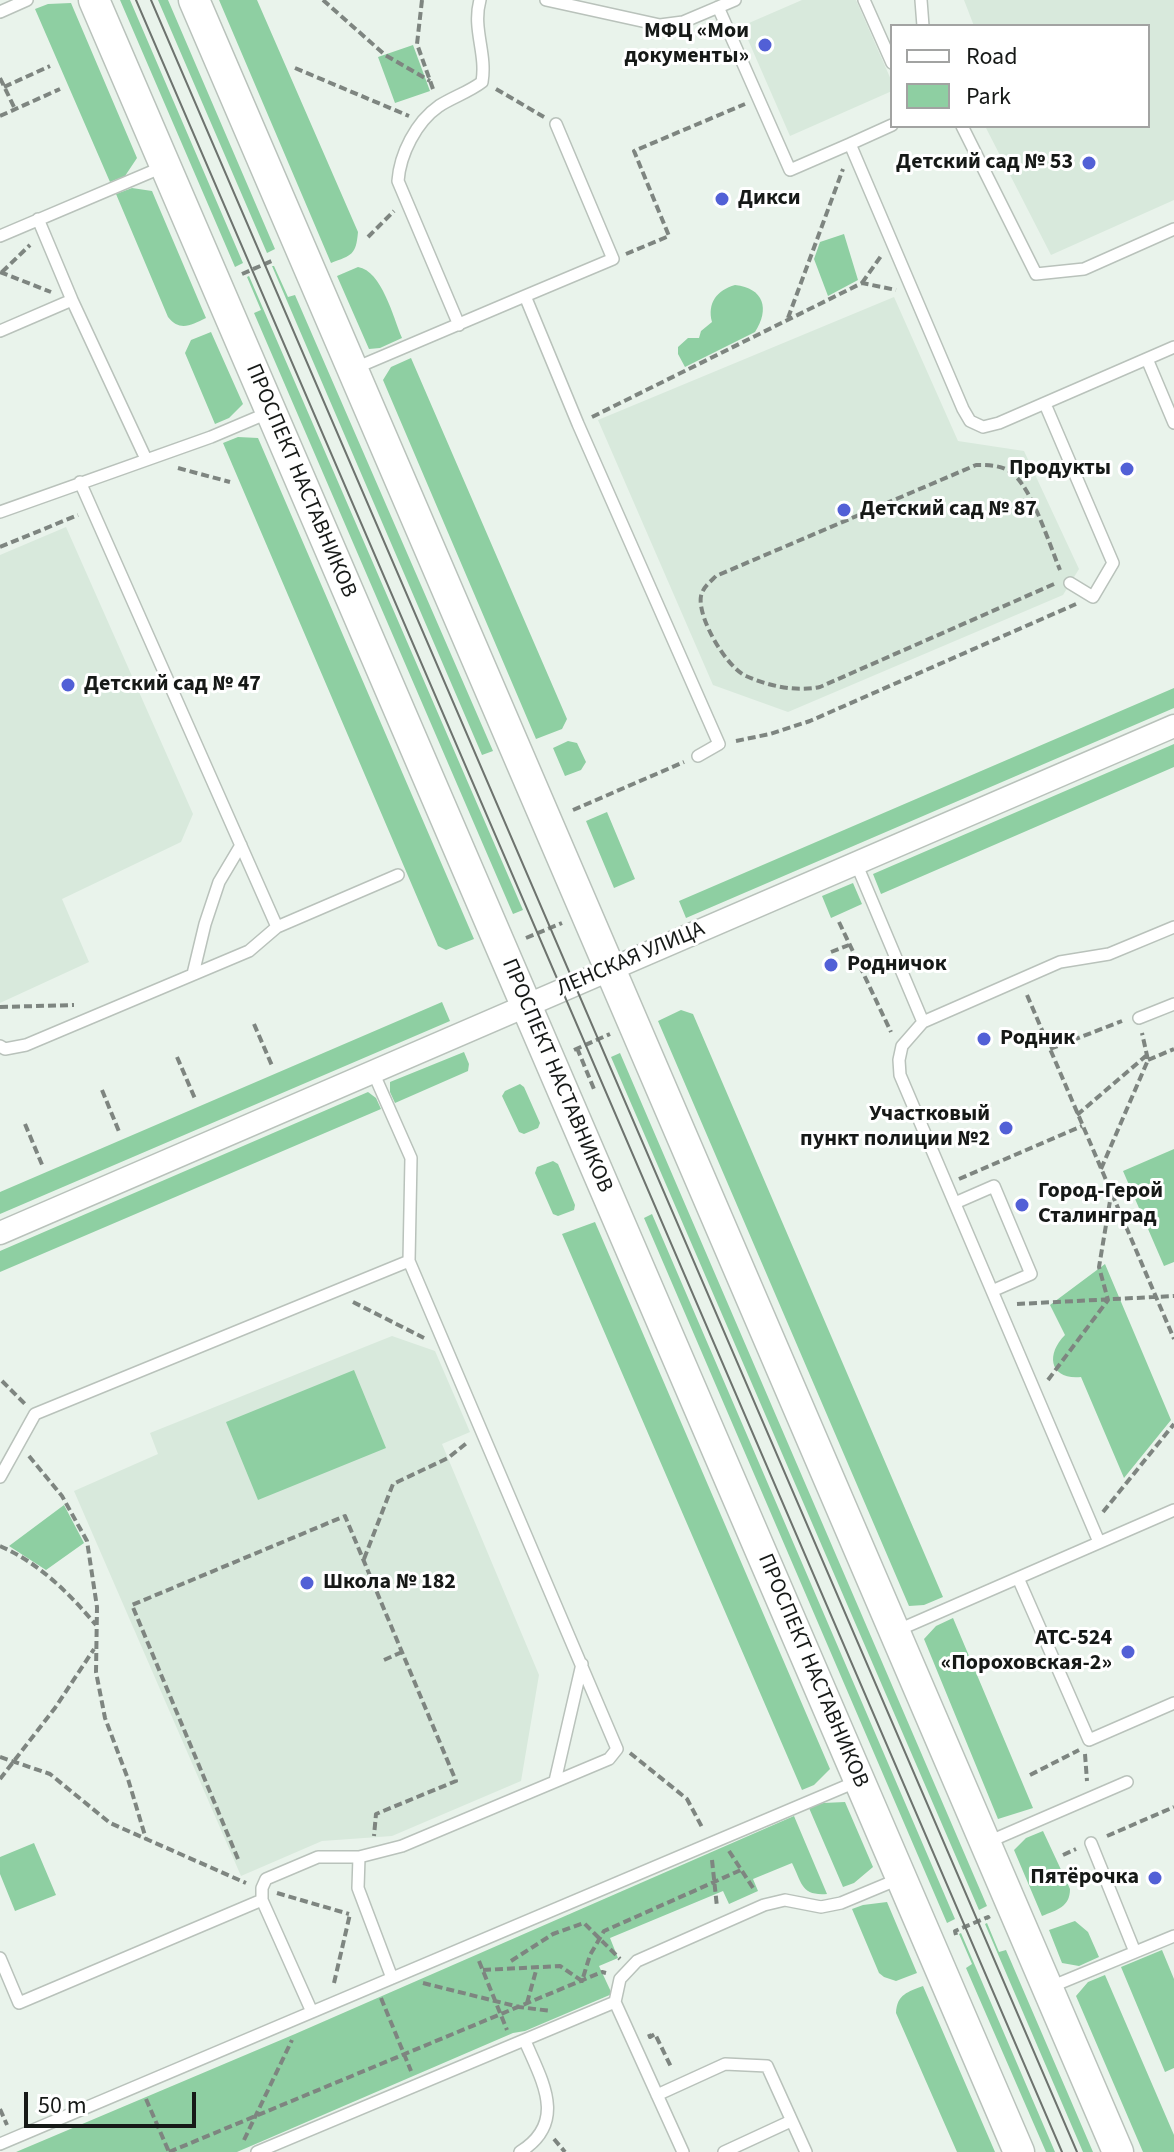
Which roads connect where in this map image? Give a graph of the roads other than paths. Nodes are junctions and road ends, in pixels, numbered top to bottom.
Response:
1 (27, 0) edge
2 (94, 0) edge
3 (194, 0) edge
4 (480, 0) edge
5 (546, 0) edge
6 (735, 0) edge
7 (864, 0) edge
8 (921, 0) edge
9 (718, 7) junction
10 (0, 12) edge
11 (923, 24) edge
12 (890, 58) edge
13 (556, 124) road end
14 (890, 126) edge
15 (963, 128) edge
16 (850, 144) junction
17 (166, 166) junction
18 (38, 219) junction
19 (1174, 229) edge
20 (0, 236) edge
21 (525, 296) junction
22 (72, 300) junction
23 (459, 325) junction
24 (0, 331) edge
25 (1174, 347) edge
26 (1147, 359) junction
27 (353, 370) junction
28 (1169, 400) edge
29 (1045, 404) junction
30 (271, 412) junction
31 (1174, 423) edge
32 (146, 459) junction
33 (80, 482) junction
34 (0, 512) edge
35 (1067, 582) road end
36 (1174, 726) edge
37 (698, 756) road end
38 (241, 845) junction
39 (856, 863) junction
40 (398, 875) dead end
41 (277, 927) junction
42 (1174, 927) edge
43 (610, 969) junction
44 (193, 974) junction
45 (1174, 1004) edge
46 (526, 1006) junction
47 (1139, 1018) road end
48 (923, 1022) junction
49 (0, 1046) edge
50 (373, 1072) junction
51 (955, 1203) junction
52 (0, 1233) edge
53 (409, 1261) junction
54 (992, 1291) junction
55 (0, 1477) edge
56 (1174, 1510) edge
57 (1099, 1542) junction
58 (1018, 1578) junction
59 (895, 1632) junction
60 (582, 1663) junction
61 (1174, 1703) edge
62 (555, 1781) junction
63 (859, 1781) junction
64 (1127, 1782) dead end
65 (985, 1843) junction
66 (1091, 1843) dead end
67 (359, 1857) junction
68 (901, 1878) junction
69 (262, 1894) junction
70 (1174, 1936) edge
71 (1135, 1952) junction
72 (0, 1958) edge
73 (392, 1978) junction
74 (1048, 1989) junction
75 (615, 2002) junction
76 (312, 2012) junction
77 (525, 2041) junction
78 (657, 2095) junction
79 (791, 2121) junction
80 (0, 2144) edge
81 (257, 2152) edge
82 (520, 2152) edge
83 (683, 2152) edge
84 (724, 2152) edge
85 (806, 2152) edge
86 (1019, 2152) edge
87 (1118, 2152) edge

1 - 10 lane
2 - 17 main road, ПРОСПЕКТ НАСТАВНИКОВ
3 - 27 main road
4 - 23 lane
5 - 9 lane
6 - 9 lane
7 - 12 lane
8 - 11 lane
9 - 16 lane
13 - 21 lane
14 - 16 lane
15 - 19 lane
16 - 29 lane
17 - 18 lane
17 - 30 main road, ПРОСПЕКТ НАСТАВНИКОВ
18 - 20 lane
18 - 22 lane
21 - 23 lane
21 - 37 lane
22 - 24 lane
22 - 32 lane
23 - 27 lane
25 - 26 lane
26 - 28 lane
26 - 29 lane
27 - 43 main road
28 - 31 lane
29 - 35 lane
30 - 32 lane
30 - 46 main road, ПРОСПЕКТ НАСТАВНИКОВ
32 - 33 lane
33 - 34 lane
33 - 38 lane
36 - 39 street, ЛЕНСКАЯ УЛИЦА
38 - 41 lane
38 - 44 lane
39 - 43 street, ЛЕНСКАЯ УЛИЦА
39 - 48 lane
40 - 41 lane
41 - 44 lane
42 - 48 lane
43 - 46 street, ЛЕНСКАЯ УЛИЦА
43 - 59 main road
44 - 49 lane
45 - 47 lane
46 - 50 street, ЛЕНСКАЯ УЛИЦА
46 - 63 main road, ПРОСПЕКТ НАСТАВНИКОВ
48 - 51 lane
50 - 52 street, ЛЕНСКАЯ УЛИЦА
50 - 53 lane
51 - 54 lane
51 - 54 lane
53 - 55 lane
53 - 60 lane
54 - 57 lane
56 - 57 lane
57 - 58 lane
58 - 59 lane
58 - 61 lane
59 - 65 main road
60 - 62 lane
60 - 62 lane
62 - 67 lane
63 - 68 main road, ПРОСПЕКТ НАСТАВНИКОВ
63 - 73 lane
64 - 65 lane
65 - 74 main road
66 - 71 lane
67 - 69 lane
67 - 73 lane
68 - 75 lane
68 - 86 main road, ПРОСПЕКТ НАСТАВНИКОВ
69 - 72 lane
69 - 76 lane
70 - 71 lane
71 - 74 lane
73 - 76 lane
74 - 87 main road
75 - 77 lane
75 - 78 lane
76 - 80 lane
77 - 81 lane
77 - 82 lane
78 - 79 lane
78 - 83 lane
79 - 84 lane
79 - 85 lane

